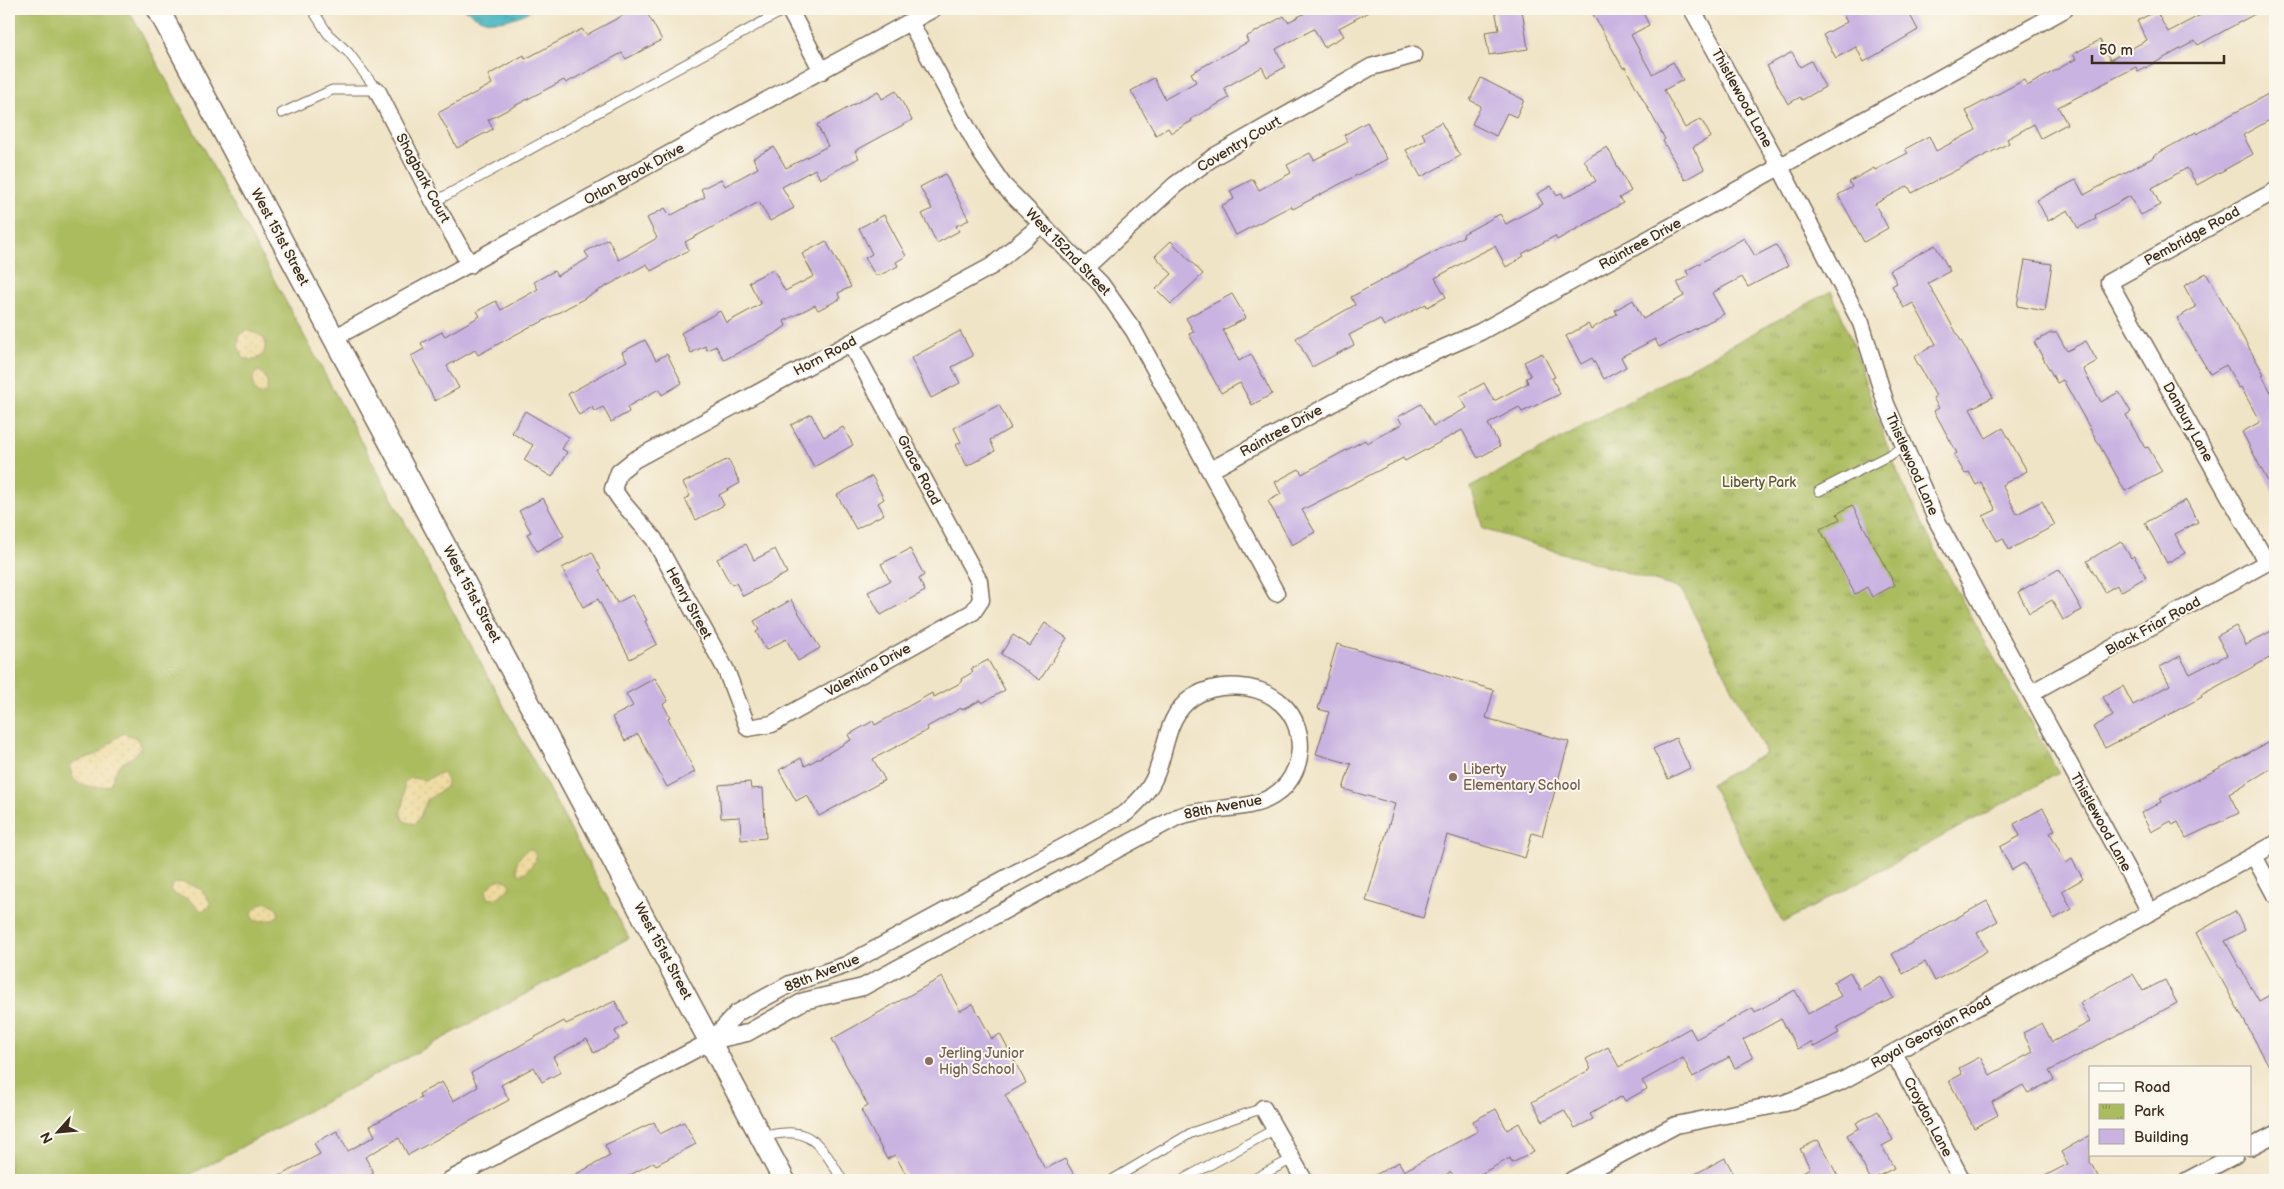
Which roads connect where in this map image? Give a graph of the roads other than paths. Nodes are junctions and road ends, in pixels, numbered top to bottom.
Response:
1 (158, 9) edge
2 (312, 9) edge
3 (787, 9) edge
4 (933, 9) edge
5 (1692, 9) edge
6 (2065, 9) edge
7 (910, 22) junction
8 (1414, 55) dead end
9 (822, 71) junction
10 (377, 90) junction
11 (282, 113) dead end
12 (1780, 167) junction
13 (2275, 191) edge
14 (434, 202) junction
15 (1042, 225) junction
16 (470, 265) junction
17 (1086, 267) junction
18 (2109, 282) joint
19 (334, 338) junction
20 (850, 343) junction
21 (1905, 447) junction
22 (1211, 470) junction
23 (613, 489) joint
24 (1819, 491) dead end
25 (2271, 560) edge
26 (1276, 593) dead end
27 (981, 600) joint
28 (2031, 693) junction
29 (748, 728) joint
30 (2275, 844) edge
31 (2254, 856) junction
32 (2275, 895) edge
33 (2150, 912) junction
34 (711, 1041) junction
35 (1894, 1053) junction
36 (1263, 1108) joint
37 (1275, 1129) junction
38 (2275, 1134) edge
39 (761, 1136) junction
40 (2252, 1146) edge
41 (2233, 1156) edge
42 (1292, 1159) junction
43 (450, 1180) edge
44 (784, 1180) edge
45 (842, 1180) edge
46 (1112, 1180) edge
47 (1182, 1180) edge
48 (1252, 1180) edge
49 (1304, 1180) edge
50 (1572, 1180) edge
51 (1962, 1180) edge
52 (2188, 1180) edge

1 - 19 street, West 151st Street
2 - 10 lane
3 - 9 street
3 - 14 lane
4 - 7 street, Orlan Brook Drive
5 - 12 street, Thistlewood Lane
6 - 12 street, Raintree Drive
7 - 9 street, Orlan Brook Drive
7 - 15 street, West 152nd Street
8 - 17 street, Coventry Court
9 - 16 street, Orlan Brook Drive
10 - 11 lane
10 - 14 street, Shagbark Court
12 - 21 street, Thistlewood Lane
12 - 22 street, Raintree Drive
13 - 18 street, Pembridge Road
14 - 16 street, Shagbark Court
15 - 17 street, West 152nd Street
15 - 20 street, Horn Road
16 - 19 street, Orlan Brook Drive
17 - 22 street, West 152nd Street
18 - 25 street, Danbury Lane
19 - 34 street, West 151st Street
20 - 23 street, Horn Road
20 - 27 street, Grace Road
21 - 24 lane
21 - 28 street, Thistlewood Lane
22 - 26 street, West 152nd Street
23 - 29 street, Henry Street
25 - 28 street, Black Friar Road
27 - 29 street, Valentina Drive
28 - 33 street, Thistlewood Lane
30 - 31 street, Royal Georgian Road
31 - 32 street
31 - 33 street, Royal Georgian Road
33 - 35 street, Royal Georgian Road
34 - 34 street, 88th Avenue
34 - 39 street, West 151st Street
34 - 43 street, 88th Avenue
35 - 50 street, Royal Georgian Road
35 - 51 street, Croydon Lane
36 - 37 street
36 - 46 lane
37 - 42 street
37 - 47 lane
38 - 40 street
39 - 44 street, West 151st Street
39 - 45 lane
41 - 52 street
42 - 48 lane
42 - 49 street

